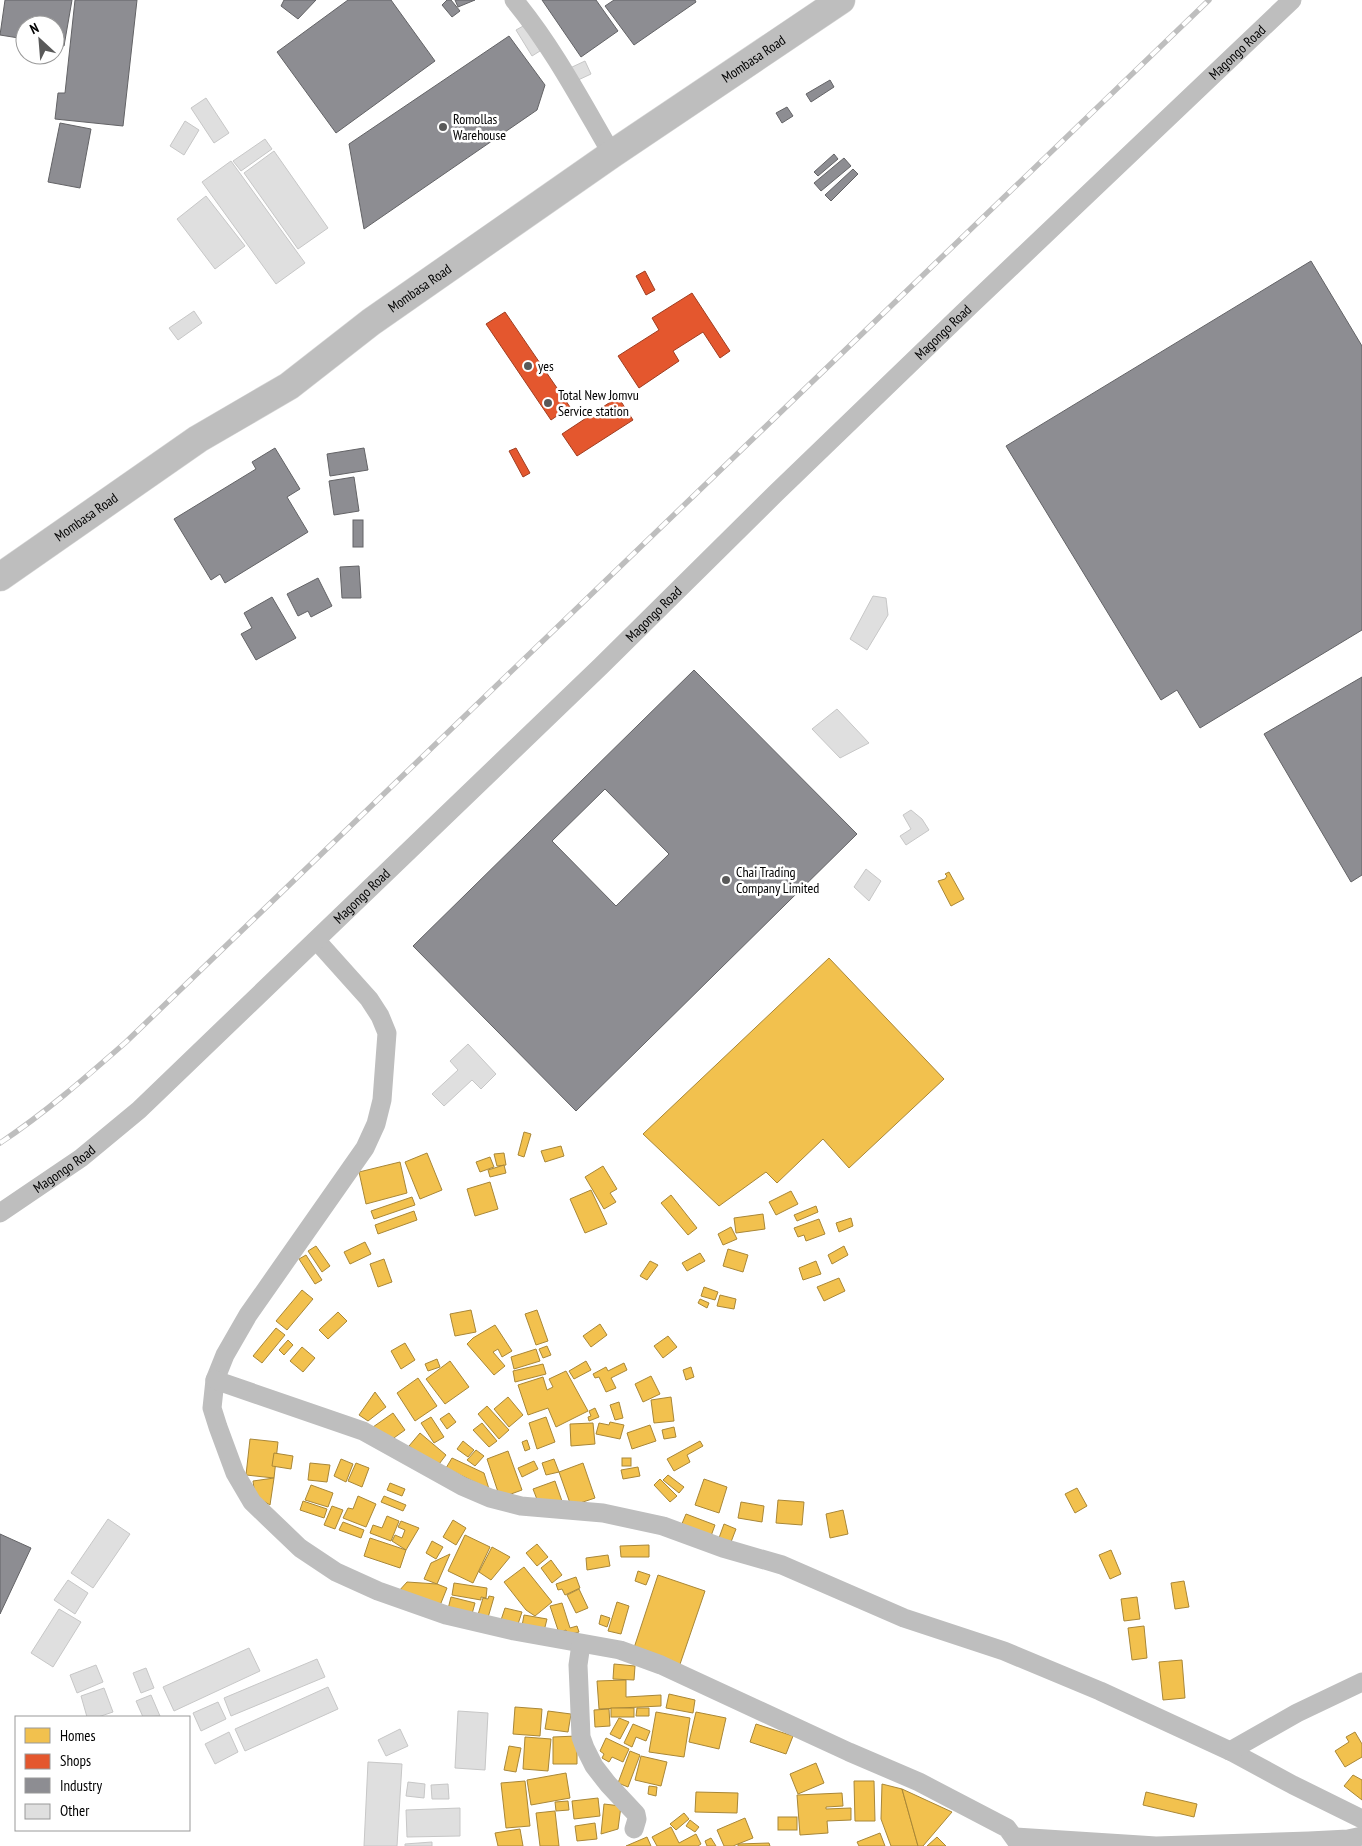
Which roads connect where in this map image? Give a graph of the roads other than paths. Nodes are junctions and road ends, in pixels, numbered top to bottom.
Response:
1 (514, 0) edge
2 (841, 0) edge
3 (1292, 0) edge
4 (612, 154) junction
5 (0, 577) edge
6 (317, 941) junction
7 (0, 1213) edge
8 (215, 1380) junction
9 (581, 1644) junction
10 (1362, 1682) edge
11 (1230, 1750) junction
12 (1362, 1819) edge
13 (634, 1829) dead end
14 (1362, 1836) edge
15 (1017, 1841) edge

1 - 4 street
2 - 4 highway, Mombasa Road
3 - 6 street, Magongo Road
4 - 5 highway, Mombasa Road
6 - 7 street, Magongo Road
6 - 8 street
8 - 9 street
8 - 11 street
9 - 13 street
9 - 15 street
10 - 11 street
11 - 12 street
14 - 15 street

